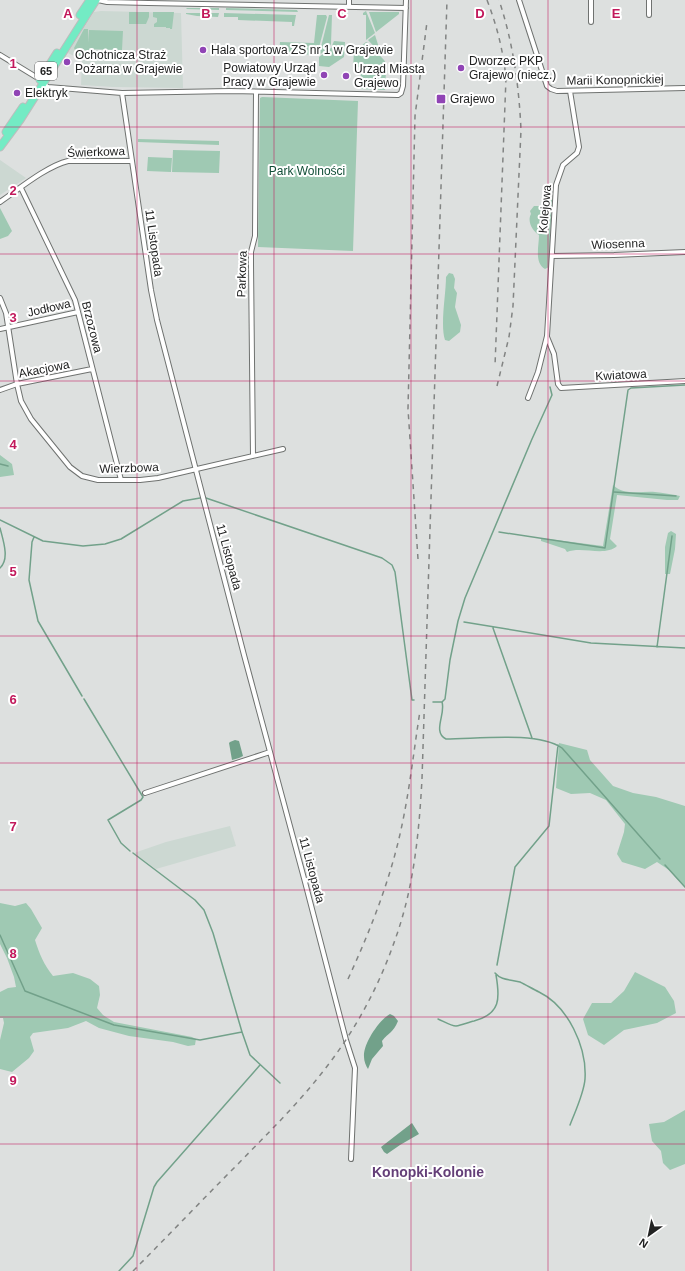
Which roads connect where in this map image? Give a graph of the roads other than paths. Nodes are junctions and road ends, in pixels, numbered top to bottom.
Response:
1 (90, 0) edge
2 (97, 0) edge
3 (349, 0) edge
4 (406, 0) edge
5 (519, 0) edge
6 (591, 0) edge
7 (649, 0) edge
8 (217, 2) edge
9 (349, 7) junction
10 (406, 8) junction
11 (650, 15) dead end
12 (591, 22) dead end
13 (0, 55) edge
14 (43, 82) junction
15 (685, 88) edge
16 (570, 91) junction
17 (256, 92) junction
18 (122, 93) junction
19 (0, 140) edge
20 (0, 147) edge
21 (132, 161) junction
22 (21, 188) junction
23 (0, 202) edge
24 (685, 252) edge
25 (552, 256) junction
26 (0, 298) edge
27 (78, 312) junction
28 (9, 327) junction
29 (0, 329) edge
30 (547, 336) junction
31 (92, 369) junction
32 (685, 381) edge
33 (17, 384) junction
34 (559, 386) joint
35 (0, 390) edge
36 (528, 398) dead end
37 (283, 449) dead end
38 (253, 456) junction
39 (196, 470) junction
40 (121, 480) junction
41 (270, 752) junction
42 (145, 793) dead end
43 (351, 1159) dead end

1 - 14 main road, 65
2 - 8 street
2 - 14 main road, 65
3 - 9 street
4 - 10 street
5 - 16 street, Marii Konopnickiej
6 - 12 street
7 - 11 street
8 - 9 street
9 - 10 street
10 - 17 street
13 - 14 street
14 - 18 street
14 - 19 main road, 65
14 - 20 main road, 65
15 - 16 street, Marii Konopnickiej
16 - 25 street, Kolejowa
17 - 18 street
17 - 38 street, Parkowa
18 - 21 street, 11 Listopada
21 - 22 street, Świerkowa
21 - 39 street, 11 Listopada
22 - 23 street, Świerkowa
22 - 27 street, Brzozowa
24 - 25 street, Wiosenna
25 - 30 street, Kolejowa
26 - 28 street, Wierzbowa
27 - 28 street, Jodłowa
27 - 31 street, Brzozowa
28 - 29 street, Jodłowa
28 - 33 street, Wierzbowa
30 - 34 street, Kolejowa
30 - 36 street, Kolejowa
31 - 33 street, Akacjowa
31 - 40 street, Brzozowa
32 - 34 street, Kwiatowa
33 - 35 street, Akacjowa
33 - 40 street, Wierzbowa
37 - 38 street, Wierzbowa
38 - 39 street, Wierzbowa
39 - 40 street, Wierzbowa
39 - 41 street, 11 Listopada
41 - 42 street
41 - 43 street, 11 Listopada

